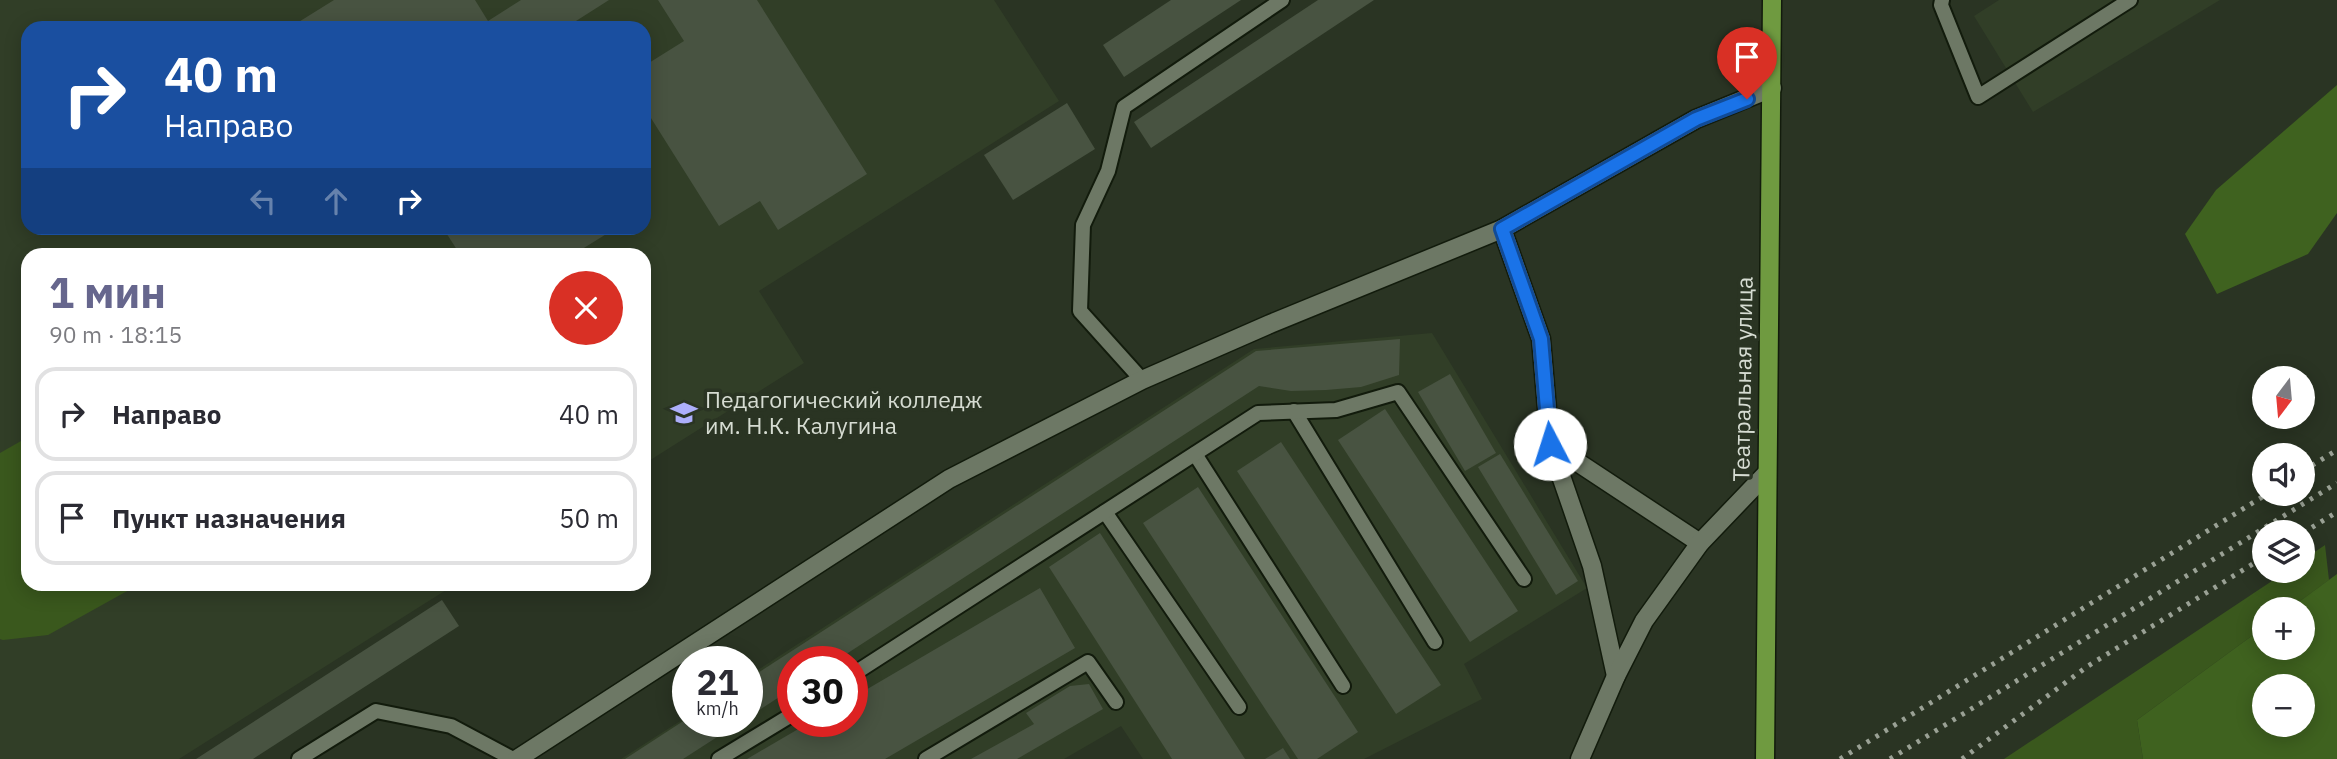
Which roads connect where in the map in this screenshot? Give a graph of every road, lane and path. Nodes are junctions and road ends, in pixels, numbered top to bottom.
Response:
1 (1282, 0) edge
2 (1772, 0) edge
3 (1942, 0) edge
4 (2130, 0) edge
5 (1772, 88) junction
6 (1502, 229) junction
7 (1142, 380) junction
8 (1294, 411) junction
9 (1550, 444) junction
10 (1195, 454) junction
11 (1766, 474) junction
12 (1105, 512) junction
13 (1700, 544) junction
14 (1524, 579) dead end
15 (1435, 642) dead end
16 (868, 665) edge
17 (1616, 676) junction
18 (1343, 686) dead end
19 (1116, 702) dead end
20 (1239, 707) dead end
21 (777, 723) edge
22 (523, 757) edge
23 (299, 759) edge
24 (719, 759) edge
25 (926, 759) edge
26 (1580, 759) edge
27 (1765, 759) edge

1 - 7 lane
2 - 5 main road, Театральная улица
3 - 4 lane
5 - 6 street
5 - 11 main road, Театральная улица
6 - 7 street
6 - 9 street
7 - 22 street
8 - 10 lane
8 - 14 lane
8 - 15 lane
9 - 13 street
9 - 17 street
10 - 12 lane
10 - 18 lane
11 - 13 street
11 - 27 main road, Театральная улица
12 - 16 lane
12 - 20 lane
13 - 17 street
17 - 26 street
19 - 25 lane
21 - 24 lane
22 - 23 lane

